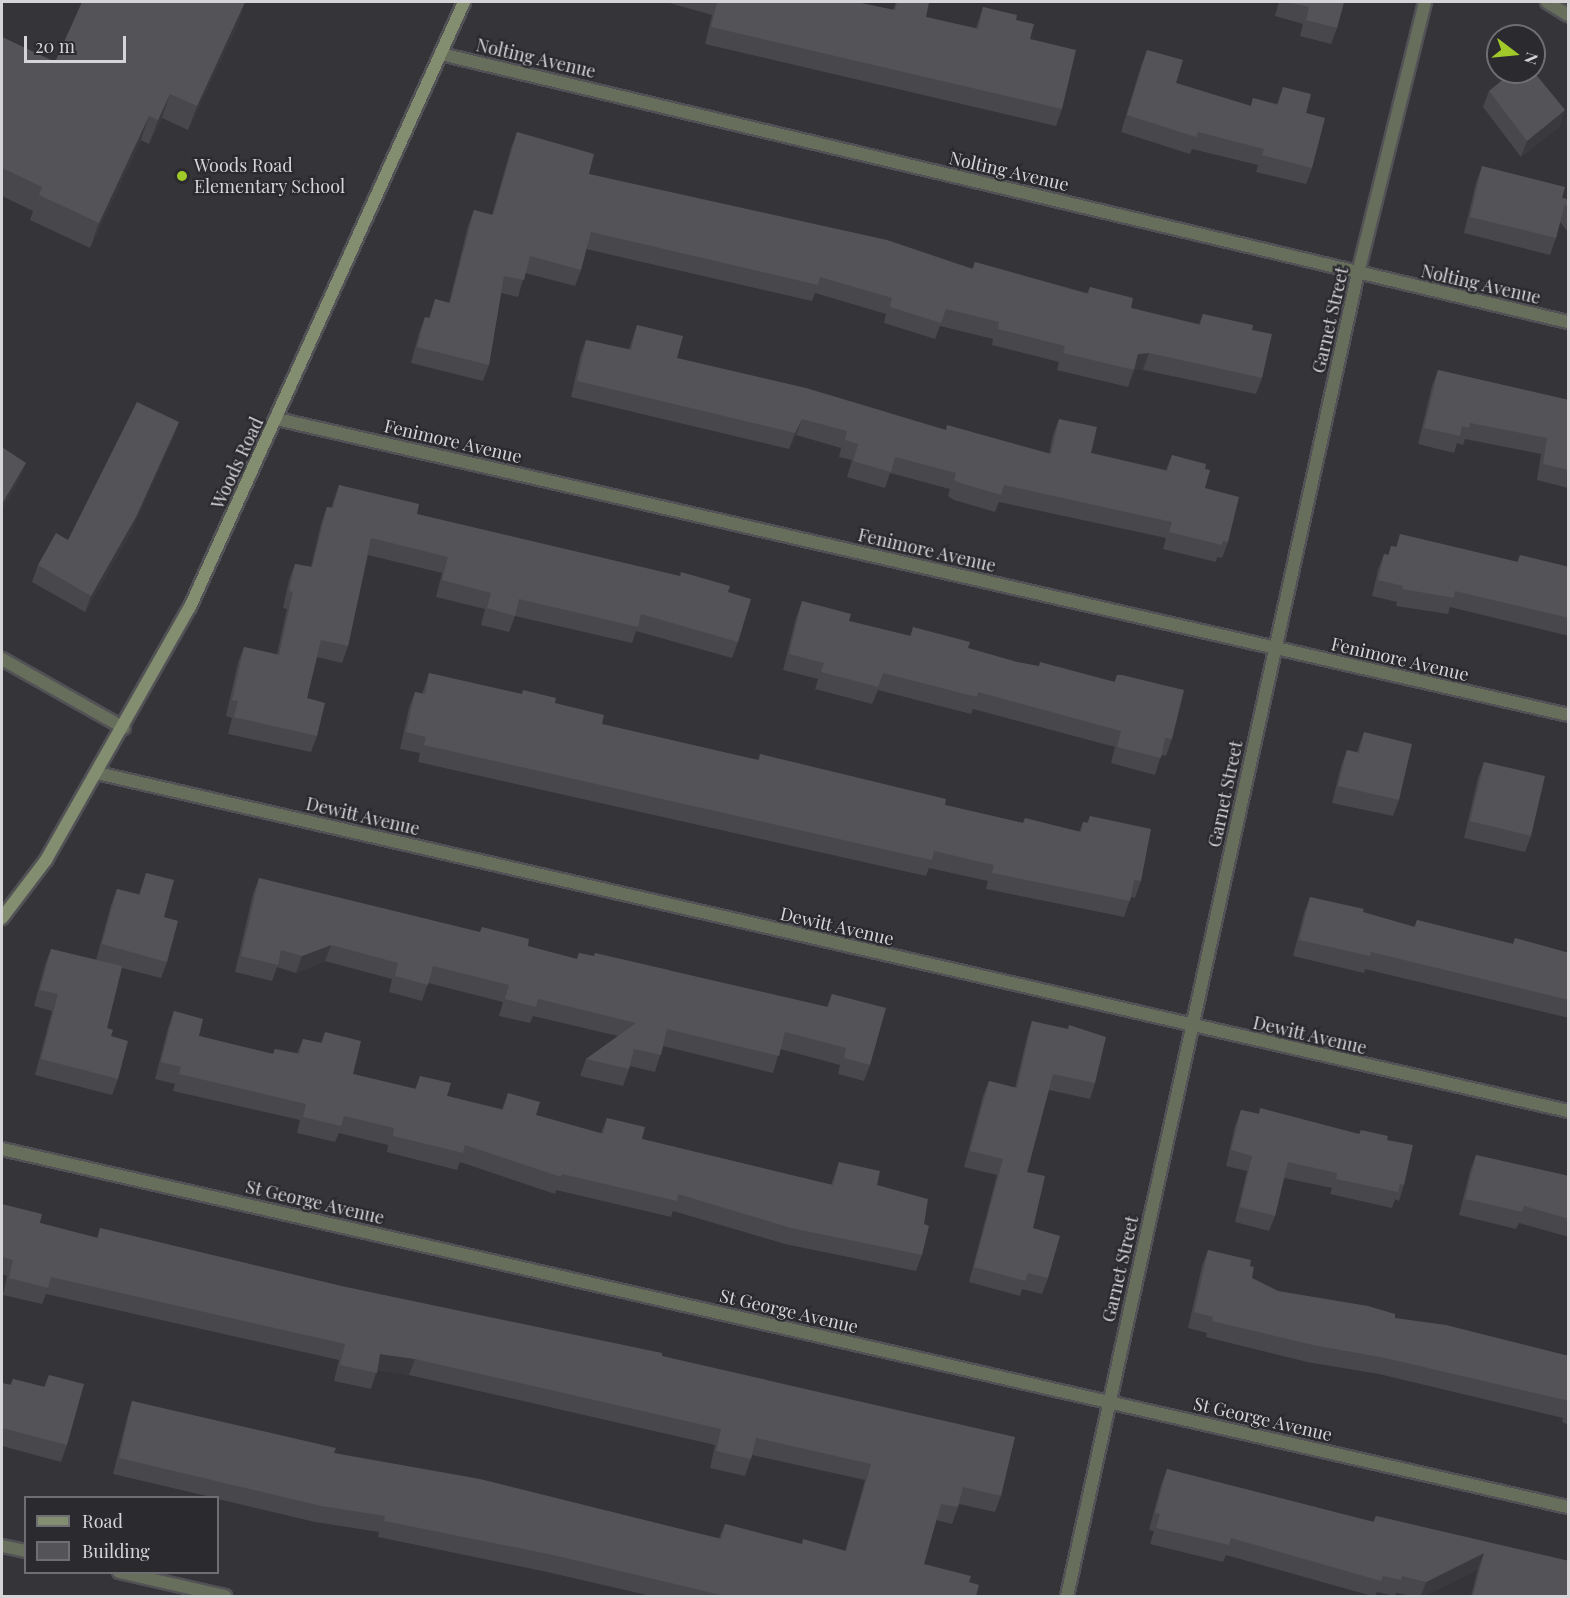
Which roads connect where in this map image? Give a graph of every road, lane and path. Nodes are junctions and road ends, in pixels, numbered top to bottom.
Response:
1 (464, 2) edge
2 (1425, 2) edge
3 (1547, 2) edge
4 (1569, 15) edge
5 (441, 54) junction
6 (1358, 273) junction
7 (1569, 322) edge
8 (277, 419) junction
9 (1275, 649) junction
10 (2, 658) edge
11 (1569, 715) edge
12 (124, 728) junction
13 (97, 773) junction
14 (2, 918) edge
15 (1193, 1027) junction
16 (1569, 1111) edge
17 (2, 1149) edge
18 (1108, 1402) junction
19 (1569, 1507) edge
20 (2, 1546) edge
21 (24, 1551) edge
22 (128, 1574) edge
23 (225, 1596) edge
24 (1067, 1596) edge

1 - 5 street, Woods Road
2 - 6 street, Garnet Street
3 - 4 street
5 - 6 street, Nolting Avenue
5 - 8 street, Woods Road
6 - 7 street, Nolting Avenue
6 - 9 street, Garnet Street
8 - 9 street, Fenimore Avenue
8 - 12 street, Woods Road
9 - 11 street, Fenimore Avenue
9 - 15 street, Garnet Street
10 - 12 street
12 - 13 street, Woods Road
13 - 14 street, Woods Road
13 - 15 street, Dewitt Avenue
15 - 16 street, Dewitt Avenue
15 - 18 street, Garnet Street
17 - 18 street, St George Avenue
18 - 19 street, St George Avenue
18 - 24 street, Garnet Street
20 - 21 street
22 - 23 street

